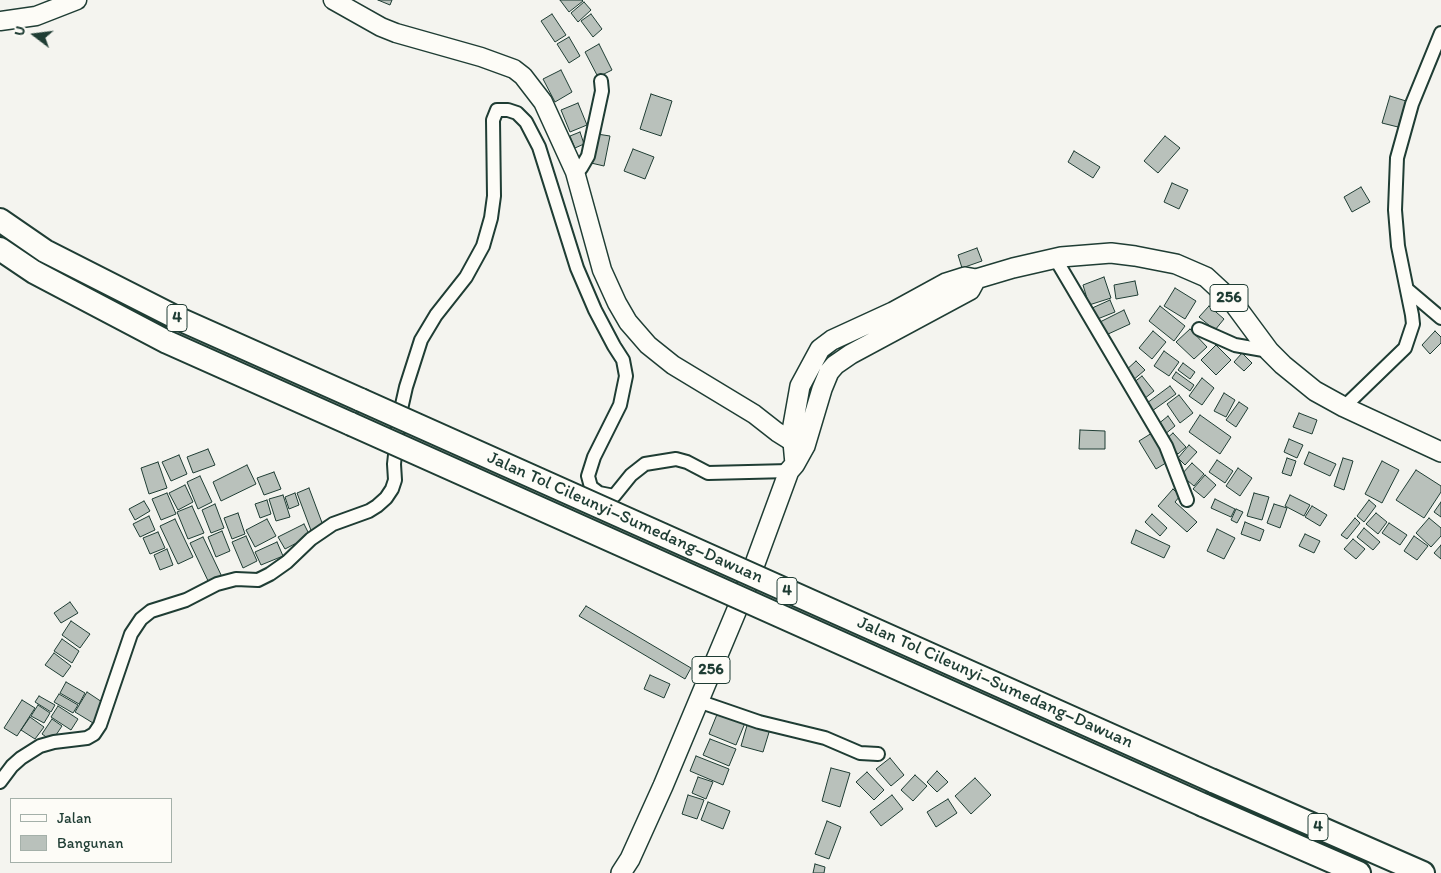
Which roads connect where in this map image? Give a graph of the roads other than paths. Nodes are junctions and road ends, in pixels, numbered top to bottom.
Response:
1 (76, 0) edge
2 (333, 0) edge
3 (0, 21) edge
4 (1441, 33) edge
5 (601, 81) dead end
6 (575, 172) junction
7 (0, 220) edge
8 (0, 249) edge
9 (1055, 258) junction
10 (1408, 290) junction
11 (1441, 318) edge
12 (899, 319) junction
13 (1198, 329) dead end
14 (1269, 351) junction
15 (1344, 407) junction
16 (799, 444) junction
17 (1441, 452) edge
18 (792, 468) junction
19 (1188, 500) dead end
20 (698, 701) junction
21 (878, 754) dead end
22 (0, 782) edge
23 (621, 873) edge
24 (1359, 873) edge
25 (1423, 873) edge

1 - 3 street
2 - 6 street
4 - 10 street
5 - 6 street
6 - 16 street
7 - 25 highway, Jalan Tol Cileunyi–Sumedang–Dawuan / 4, bridge
8 - 24 highway, Jalan Tol Cileunyi–Sumedang–Dawuan / 4, bridge
9 - 12 main road, 256
9 - 14 main road, 256
9 - 19 street
10 - 11 street
10 - 15 street
12 - 16 main road, 256
12 - 16 main road, 256
13 - 14 street
14 - 15 main road, 256
15 - 17 main road, 256
16 - 18 main road, 256
18 - 20 main road, 256
18 - 22 street
20 - 21 street
20 - 23 main road, 256

